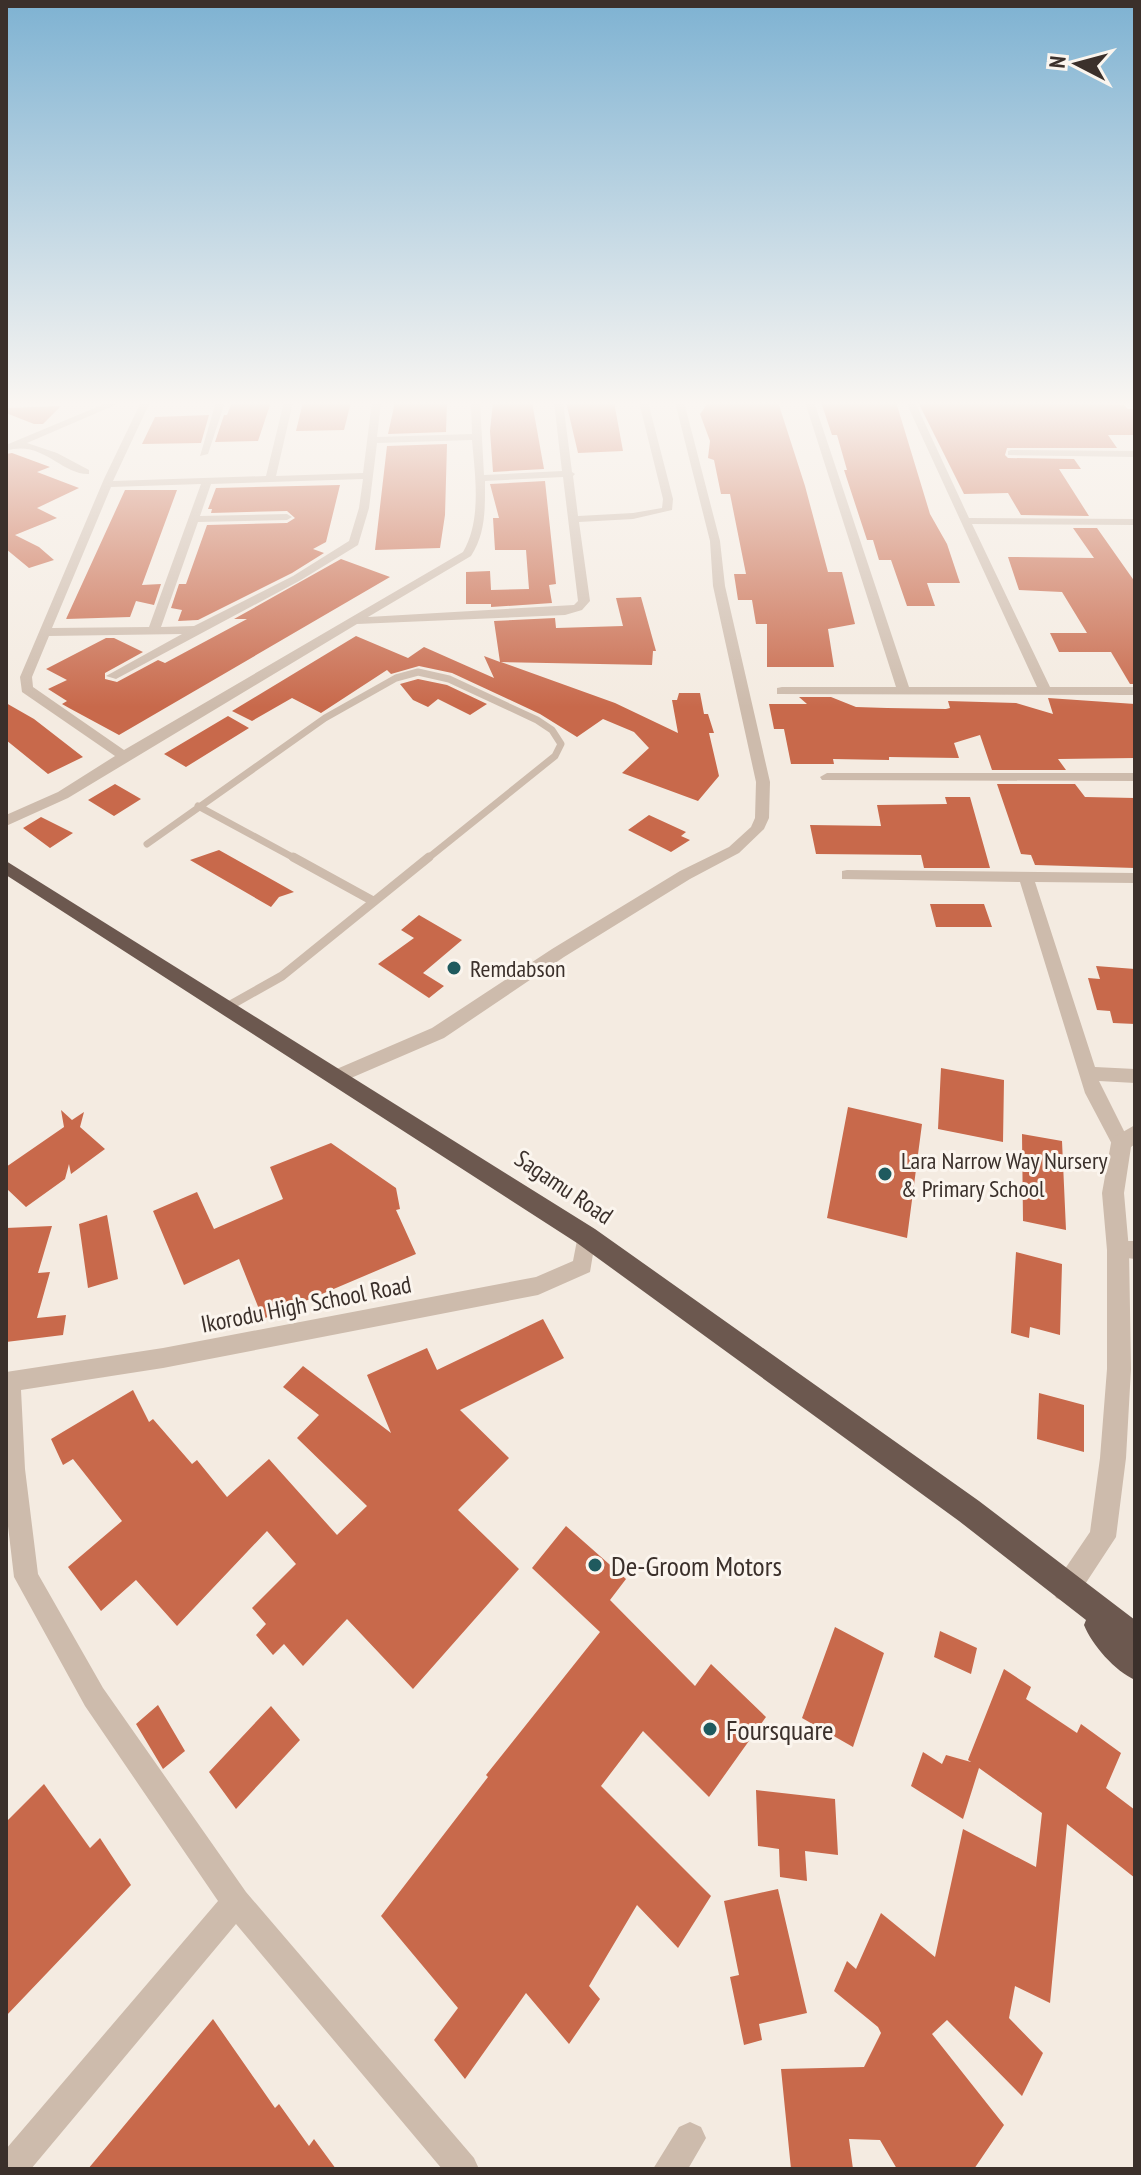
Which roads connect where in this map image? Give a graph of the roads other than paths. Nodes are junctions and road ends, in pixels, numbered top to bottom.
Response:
1 (100, 504) edge
2 (199, 504) edge
3 (364, 504) edge
4 (478, 504) edge
5 (572, 504) edge
6 (668, 504) edge
7 (705, 504) edge
8 (842, 504) edge
9 (958, 504) edge
10 (287, 517) dead end
11 (194, 519) junction
12 (573, 519) junction
13 (966, 521) junction
14 (1131, 522) edge
15 (1135, 533) edge
16 (358, 621) junction
17 (196, 630) junction
18 (154, 631) junction
19 (45, 632) junction
20 (112, 676) dead end
21 (782, 691) dead end
22 (904, 691) junction
23 (1045, 691) junction
24 (1135, 691) edge
25 (124, 756) junction
26 (827, 777) dead end
27 (1135, 777) edge
28 (198, 806) junction
29 (6, 821) edge
30 (147, 844) dead end
31 (6, 867) edge
32 (847, 875) dead end
33 (1026, 877) junction
34 (1135, 878) edge
35 (373, 901) junction
36 (227, 1007) junction
37 (1088, 1073) junction
38 (338, 1076) junction
39 (1135, 1076) edge
40 (1128, 1138) edge
41 (586, 1236) junction
42 (1126, 1250) edge
43 (8, 1382) edge
44 (1066, 1588) junction
45 (1135, 1639) edge
46 (1135, 1664) edge
47 (236, 1902) junction
48 (690, 2138) dead end
49 (10, 2169) edge
50 (463, 2169) edge
51 (669, 2169) edge

1 - 19 street
2 - 11 street
3 - 17 street
4 - 16 street
5 - 12 street
6 - 12 street
7 - 38 street
8 - 22 street
9 - 13 street
10 - 11 street
11 - 18 street
12 - 16 street
13 - 14 street
13 - 23 street
14 - 15 street
16 - 25 street
17 - 18 street
17 - 20 street
18 - 19 street
19 - 25 street
21 - 22 street
22 - 23 street
23 - 24 street
25 - 29 street
26 - 27 street
28 - 30 lane
28 - 35 lane
28 - 35 lane
31 - 36 highway, Sagamu Road
32 - 33 street
33 - 34 street
33 - 37 street
35 - 36 lane
36 - 38 highway, Sagamu Road
37 - 39 street
37 - 40 street
38 - 41 highway, Sagamu Road
40 - 42 street
41 - 43 street, Ikorodu High School Road
41 - 44 highway, Sagamu Road
42 - 44 street
43 - 47 street
44 - 45 highway, Sagamu Road
44 - 46 highway, Sagamu Road
47 - 49 street
47 - 50 street
48 - 51 street

